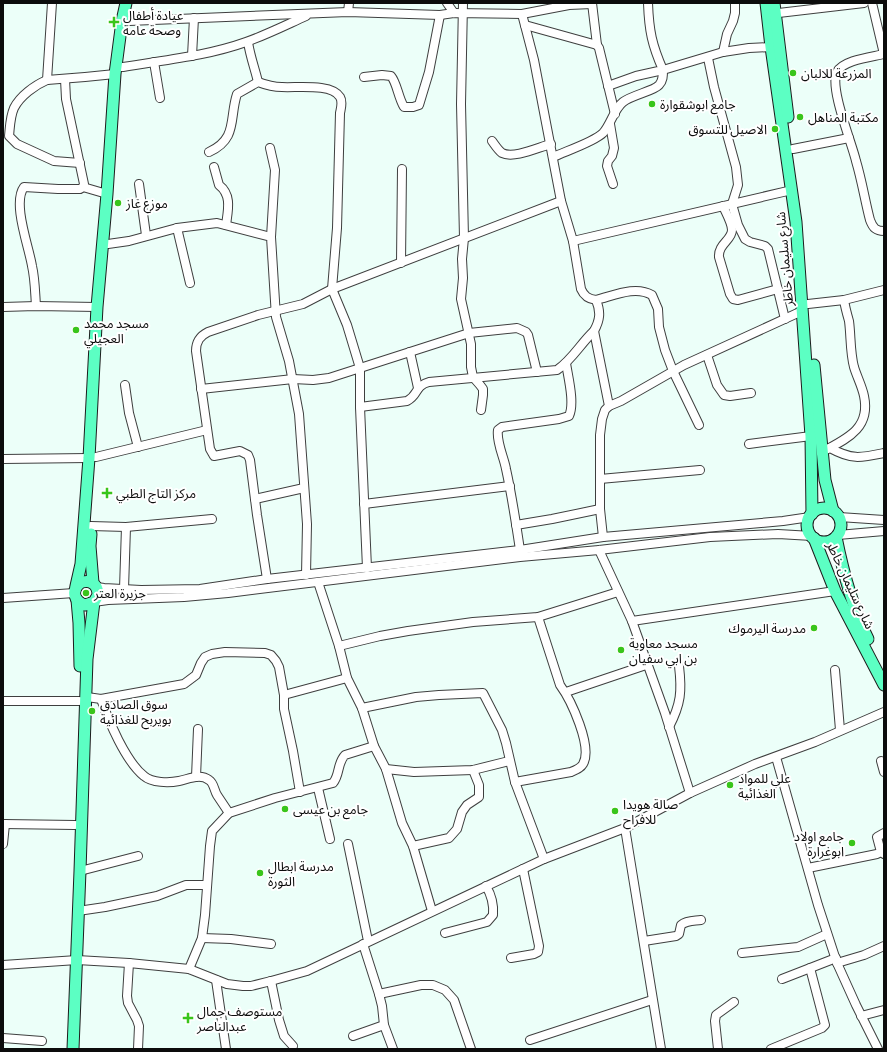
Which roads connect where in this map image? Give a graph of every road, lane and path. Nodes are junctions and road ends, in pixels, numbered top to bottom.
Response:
1 (52, 3) edge
2 (126, 3) edge
3 (134, 3) edge
4 (349, 3) edge
5 (447, 3) edge
6 (463, 3) edge
7 (592, 3) edge
8 (648, 3) edge
9 (735, 3) edge
10 (766, 3) edge
11 (864, 3) edge
12 (872, 3) edge
13 (772, 10) edge
14 (348, 12) junction
15 (311, 14) junction
16 (458, 14) junction
17 (522, 14) junction
18 (440, 15) junction
19 (194, 18) junction
20 (129, 21) junction
21 (525, 25) junction
22 (248, 42) junction
23 (597, 45) junction
24 (771, 47) junction
25 (722, 52) junction
26 (884, 54) edge
27 (192, 56) junction
28 (708, 58) junction
29 (154, 62) junction
30 (119, 70) junction
31 (663, 70) junction
32 (364, 77) dead end
33 (65, 79) junction
34 (47, 80) junction
35 (258, 82) junction
36 (608, 86) junction
37 (160, 98) dead end
38 (615, 114) junction
39 (610, 124) junction
40 (6, 136) edge
41 (849, 138) junction
42 (492, 141) dead end
43 (551, 144) junction
44 (270, 148) dead end
45 (793, 149) junction
46 (209, 152) dead end
47 (553, 157) junction
48 (80, 163) junction
49 (214, 167) dead end
50 (402, 169) dead end
51 (139, 184) dead end
52 (614, 184) dead end
53 (83, 187) junction
54 (792, 190) junction
55 (107, 194) junction
56 (561, 201) junction
57 (732, 204) junction
58 (723, 206) junction
59 (226, 225) junction
60 (177, 228) junction
61 (884, 231) edge
62 (146, 235) junction
63 (271, 237) junction
64 (464, 238) junction
65 (573, 241) junction
66 (108, 244) junction
67 (401, 263) junction
68 (190, 283) dead end
69 (778, 289) junction
70 (332, 290) junction
71 (884, 290) edge
72 (596, 300) junction
73 (844, 300) junction
74 (36, 306) junction
75 (3, 307) edge
76 (96, 307) junction
77 (805, 308) junction
78 (277, 310) junction
79 (785, 318) junction
80 (594, 331) junction
81 (469, 333) junction
82 (410, 352) junction
83 (706, 355) junction
84 (566, 363) junction
85 (360, 368) junction
86 (673, 371) junction
87 (537, 372) junction
88 (473, 377) junction
89 (293, 379) junction
90 (125, 385) dead end
91 (418, 388) junction
92 (201, 389) junction
93 (751, 393) dead end
94 (609, 406) junction
95 (360, 407) junction
96 (481, 410) dead end
97 (699, 425) dead end
98 (207, 430) junction
99 (811, 436) junction
100 (749, 444) dead end
101 (138, 447) junction
102 (826, 450) junction
103 (884, 453) edge
104 (93, 458) junction
105 (3, 459) edge
106 (700, 470) dead end
107 (600, 479) junction
108 (510, 486) junction
109 (304, 488) junction
110 (255, 499) junction
111 (364, 504) junction
112 (600, 509) junction
113 (836, 514) junction
114 (811, 515) junction
115 (212, 519) dead end
116 (884, 520) edge
117 (516, 525) junction
118 (91, 526) junction
119 (126, 527) junction
120 (884, 531) edge
121 (837, 536) junction
122 (813, 537) junction
123 (603, 538) junction
124 (520, 550) junction
125 (599, 550) junction
126 (367, 568) junction
127 (306, 575) junction
128 (267, 579) junction
129 (318, 582) junction
130 (95, 585) junction
131 (124, 589) junction
132 (835, 591) junction
133 (618, 592) junction
134 (76, 593) junction
135 (3, 598) edge
136 (94, 602) junction
137 (538, 617) junction
138 (632, 621) junction
139 (339, 646) junction
140 (646, 665) junction
141 (679, 666) dead end
142 (835, 670) dead end
143 (884, 670) edge
144 (347, 678) junction
145 (884, 685) edge
146 (566, 692) junction
147 (284, 695) junction
148 (83, 699) junction
149 (101, 699) junction
150 (3, 701) edge
151 (362, 708) junction
152 (884, 712) edge
153 (669, 727) junction
154 (198, 729) dead end
155 (840, 730) junction
156 (374, 746) junction
157 (776, 757) junction
158 (509, 761) junction
159 (881, 761) dead end
160 (386, 769) junction
161 (473, 770) junction
162 (884, 772) edge
163 (196, 777) junction
164 (515, 782) junction
165 (318, 788) junction
166 (300, 792) junction
167 (690, 793) junction
168 (229, 813) junction
169 (4, 824) edge
170 (75, 825) junction
171 (625, 828) junction
172 (884, 833) edge
173 (330, 839) dead end
174 (3, 844) edge
175 (348, 844) dead end
176 (413, 846) junction
177 (882, 853) edge
178 (138, 856) dead end
179 (544, 860) junction
180 (808, 868) junction
181 (523, 869) junction
182 (80, 870) junction
183 (206, 885) junction
184 (486, 886) junction
185 (78, 911) junction
186 (432, 911) junction
187 (701, 920) dead end
188 (445, 933) dead end
189 (827, 934) junction
190 (202, 938) junction
191 (644, 941) junction
192 (365, 943) junction
193 (271, 944) dead end
194 (884, 946) edge
195 (742, 953) dead end
196 (511, 958) dead end
197 (73, 960) junction
198 (836, 960) junction
199 (129, 963) junction
200 (3, 965) edge
201 (810, 968) junction
202 (189, 969) junction
203 (782, 979) dead end
204 (216, 980) junction
205 (270, 981) junction
206 (379, 994) junction
207 (652, 1000) junction
208 (734, 1002) dead end
209 (884, 1010) edge
210 (861, 1016) junction
211 (384, 1025) junction
212 (352, 1036) dead end
213 (3, 1038) edge
214 (530, 1040) dead end
215 (42, 1041) dead end
216 (293, 1046) dead end
217 (66, 1049) edge
218 (72, 1049) edge
219 (138, 1049) edge
220 (226, 1049) edge
221 (393, 1049) edge
222 (471, 1049) edge
223 (661, 1049) edge
224 (718, 1049) edge
225 (771, 1049) edge
226 (878, 1049) edge

1 - 34 street
2 - 30 main road
3 - 20 main road
4 - 14 street
5 - 16 street
6 - 16 street
7 - 17 street
7 - 23 street
8 - 31 street
9 - 25 street
10 - 13 main road, شارع سليمان خاطر
11 - 13 street
12 - 26 street
13 - 24 main road, شارع سليمان خاطر
13 - 45 main road, شارع سليمان خاطر
14 - 15 street
14 - 18 street
15 - 19 street
15 - 22 street
16 - 17 street
16 - 18 street
16 - 64 street
17 - 21 street
18 - 32 street
19 - 20 street
19 - 27 street
20 - 30 main road
21 - 23 street
21 - 43 street
22 - 27 street
22 - 35 street
23 - 36 street
24 - 25 street
24 - 54 main road, شارع سليمان خاطر
25 - 28 street
26 - 41 street
27 - 29 street
28 - 31 street
28 - 57 street
29 - 30 street
29 - 37 street
30 - 33 street
30 - 55 main road
30 - 66 main road
31 - 36 street
31 - 38 street
33 - 34 street
33 - 48 street
34 - 40 street
35 - 46 street
35 - 70 street
36 - 38 street
38 - 39 street
39 - 47 street
39 - 52 street
40 - 48 street
41 - 45 street
41 - 61 street
42 - 43 street
43 - 47 street
44 - 63 street
45 - 77 main road, شارع سليمان خاطر
47 - 56 street
48 - 53 street
49 - 59 street
50 - 67 street
51 - 62 street
53 - 55 street
53 - 74 street
54 - 57 street
54 - 77 main road, شارع سليمان خاطر
55 - 76 main road
56 - 64 street
56 - 65 street
57 - 58 street
57 - 69 street
58 - 65 street
58 - 69 street
59 - 60 street
59 - 63 street
60 - 62 street
60 - 68 street
62 - 66 street
63 - 78 street
64 - 67 street
64 - 81 street
65 - 72 street
66 - 104 main road
67 - 70 street
69 - 79 street
70 - 78 street
70 - 85 street
71 - 73 street
72 - 80 street
72 - 86 street
73 - 77 street
73 - 102 street
74 - 75 street
74 - 76 street
76 - 104 main road
77 - 79 street
77 - 99 main road, شارع سليمان خاطر
77 - 102 main road, شارع سليمان خاطر
78 - 89 street
78 - 92 street
79 - 83 street
80 - 84 street
80 - 94 street
81 - 82 street
81 - 87 street
81 - 88 street
82 - 85 street
82 - 91 street
83 - 86 street
83 - 93 street
84 - 87 street
84 - 108 street
85 - 89 street
85 - 95 street
86 - 94 street
86 - 97 street
87 - 88 street
88 - 91 street
88 - 96 street
89 - 92 street
89 - 109 street
90 - 101 street
91 - 95 street
92 - 98 street
94 - 107 street
95 - 111 street
98 - 101 street
98 - 110 street
99 - 100 street
99 - 114 main road, شارع سليمان خاطر
101 - 104 street
102 - 103 street
102 - 113 main road, شارع سليمان خاطر
104 - 105 street
104 - 118 main road
104 - 134 main road
106 - 107 street
107 - 112 street
108 - 111 street
108 - 117 street
109 - 110 street
109 - 127 street
110 - 128 street
111 - 126 street
112 - 117 street
112 - 123 street
113 - 114 main road
113 - 116 street
113 - 121 main road
114 - 122 main road
114 - 123 street
115 - 119 street
117 - 124 street
118 - 119 street
118 - 130 main road
119 - 131 street
120 - 121 street
121 - 122 main road
121 - 143 main road, شارع سليمان خاطر
122 - 125 street
122 - 132 main road, شارع سليمان خاطر
123 - 124 street
124 - 126 street
125 - 129 street
125 - 133 street
126 - 127 street
127 - 128 street
128 - 131 street
129 - 136 street
129 - 139 street
130 - 131 street
130 - 134 main road
130 - 136 main road
132 - 138 street
132 - 145 main road, شارع سليمان خاطر
133 - 137 street
133 - 138 street
134 - 135 street
134 - 136 main road
134 - 148 main road
136 - 148 main road
137 - 139 street
137 - 146 street
138 - 140 street
139 - 144 street
140 - 146 street
140 - 153 street
141 - 153 street
142 - 155 street
144 - 147 street
144 - 151 street
146 - 164 street
147 - 149 street
147 - 166 street
148 - 149 street
148 - 150 street
148 - 170 main road
148 - 182 main road
149 - 163 street
151 - 156 street
151 - 158 street
152 - 155 street
153 - 167 street
154 - 163 street
155 - 157 street
156 - 160 street
156 - 165 street
157 - 167 street
157 - 180 street
158 - 161 street
158 - 164 street
159 - 162 street
160 - 161 street
160 - 176 street
161 - 176 street
163 - 168 street
164 - 179 street
165 - 166 street
165 - 173 street
166 - 168 street
167 - 171 street
168 - 183 street
169 - 170 street
169 - 174 street
170 - 197 main road
171 - 179 street
171 - 191 street
172 - 177 street
175 - 192 street
176 - 186 street
177 - 180 street
178 - 182 street
179 - 181 street
180 - 189 street
181 - 184 street
181 - 196 street
182 - 185 main road
183 - 185 street
183 - 190 street
184 - 186 street
184 - 188 street
185 - 197 main road
186 - 192 street
187 - 191 street
189 - 195 street
189 - 198 street
190 - 193 street
190 - 202 street
191 - 207 street
192 - 205 street
192 - 206 street
194 - 198 street
197 - 199 street
197 - 200 street
197 - 217 main road
197 - 218 main road
198 - 201 street
198 - 210 street
199 - 202 street
199 - 219 street
201 - 203 street
201 - 225 street
202 - 204 street
204 - 205 street
204 - 220 street
205 - 216 street
206 - 211 street
206 - 222 street
207 - 214 street
207 - 223 street
208 - 224 street
209 - 210 street
210 - 226 street
211 - 212 street
211 - 221 street
213 - 215 street

